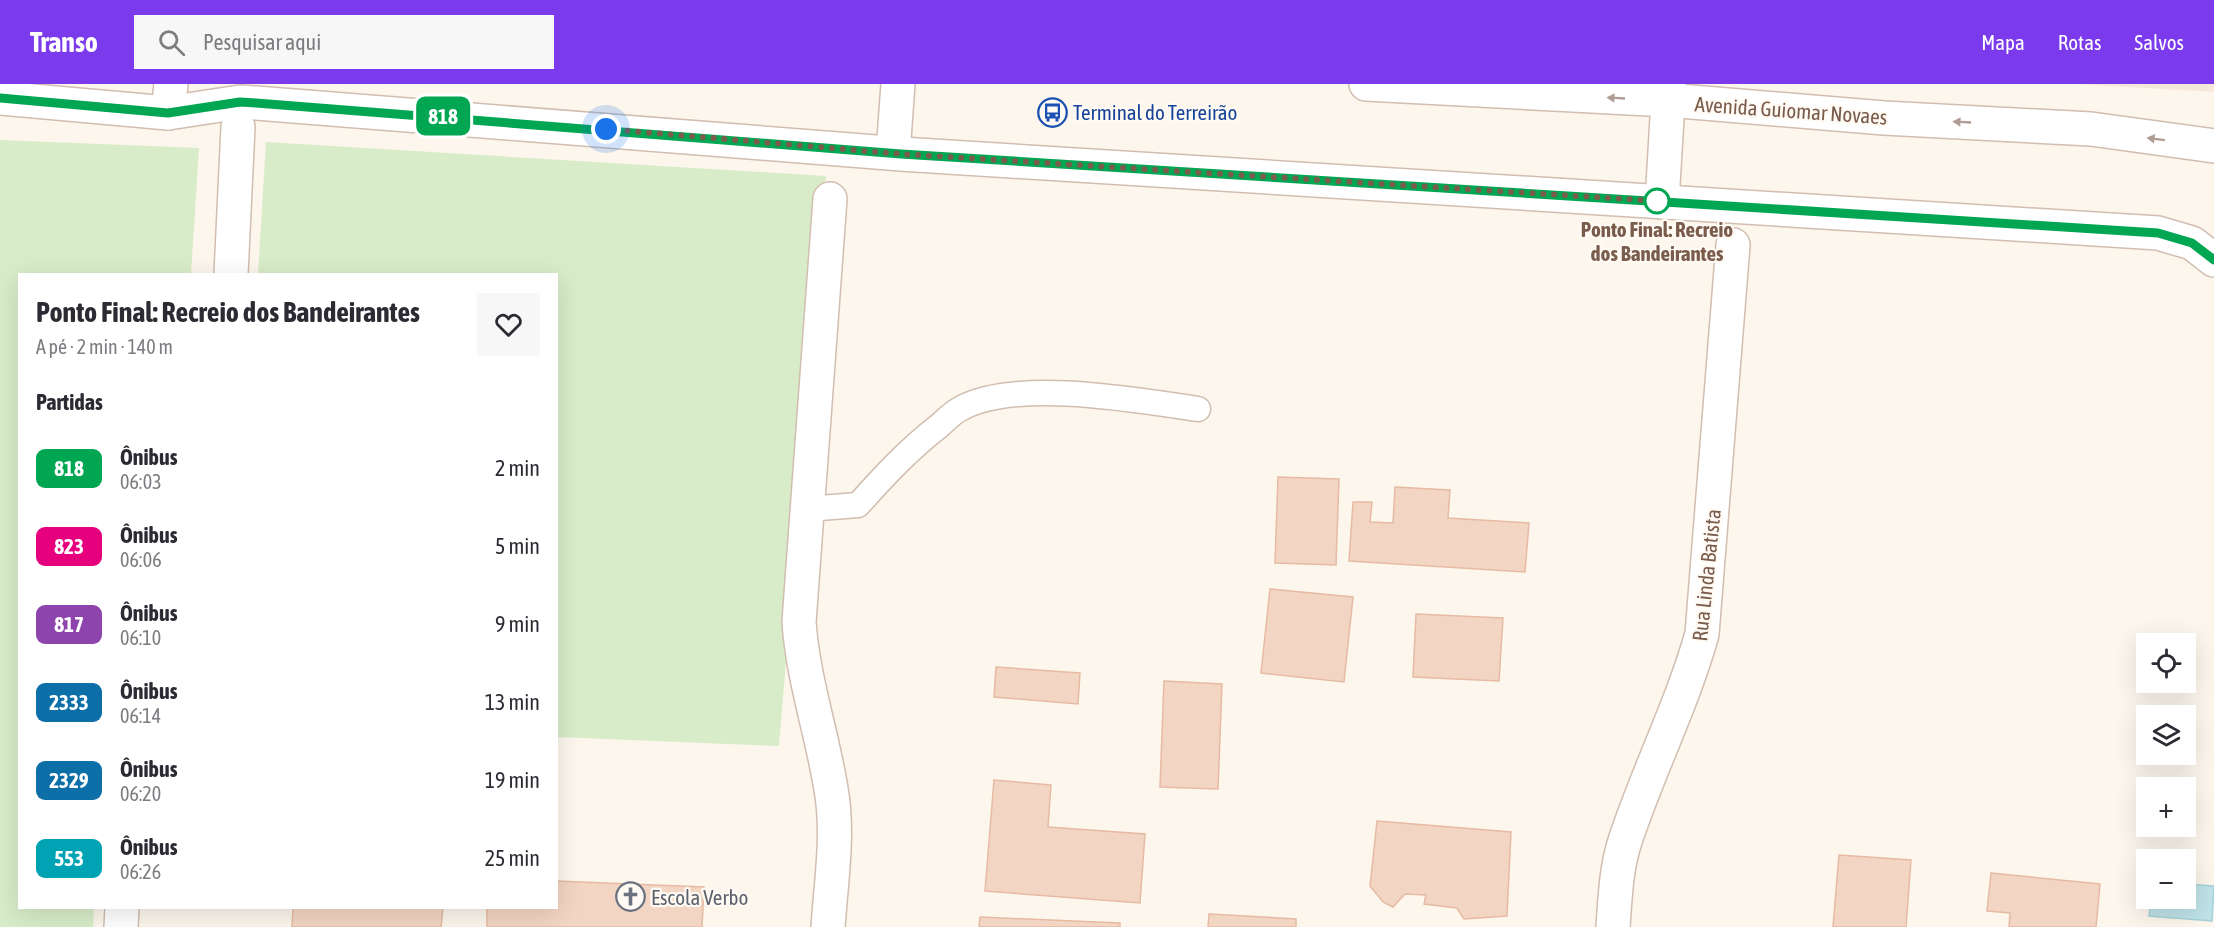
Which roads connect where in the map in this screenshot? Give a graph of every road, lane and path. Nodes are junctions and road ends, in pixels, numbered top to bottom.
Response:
1 (898, 84) edge
2 (1366, 84) edge
3 (1669, 92) edge
4 (0, 98) edge
5 (169, 99) edge
6 (238, 127) dead end
7 (2214, 146) edge
8 (893, 153) junction
9 (830, 200) dead end
10 (1662, 202) junction
11 (1733, 245) dead end
12 (2214, 260) edge
13 (231, 273) edge
14 (1198, 409) dead end
15 (807, 509) junction
16 (122, 909) edge
17 (121, 927) edge
18 (828, 927) edge
19 (1613, 927) edge

1 - 8 street
3 -> 2 street, Avenida Guiomar Novaes
7 -> 3 street, Avenida Guiomar Novaes
3 - 10 street
4 - 5 street
5 - 8 street
6 - 13 street
8 - 10 street
9 - 15 street
10 - 12 street
11 - 19 street, Rua Linda Batista
14 - 15 lane
15 - 18 street
16 - 17 street

